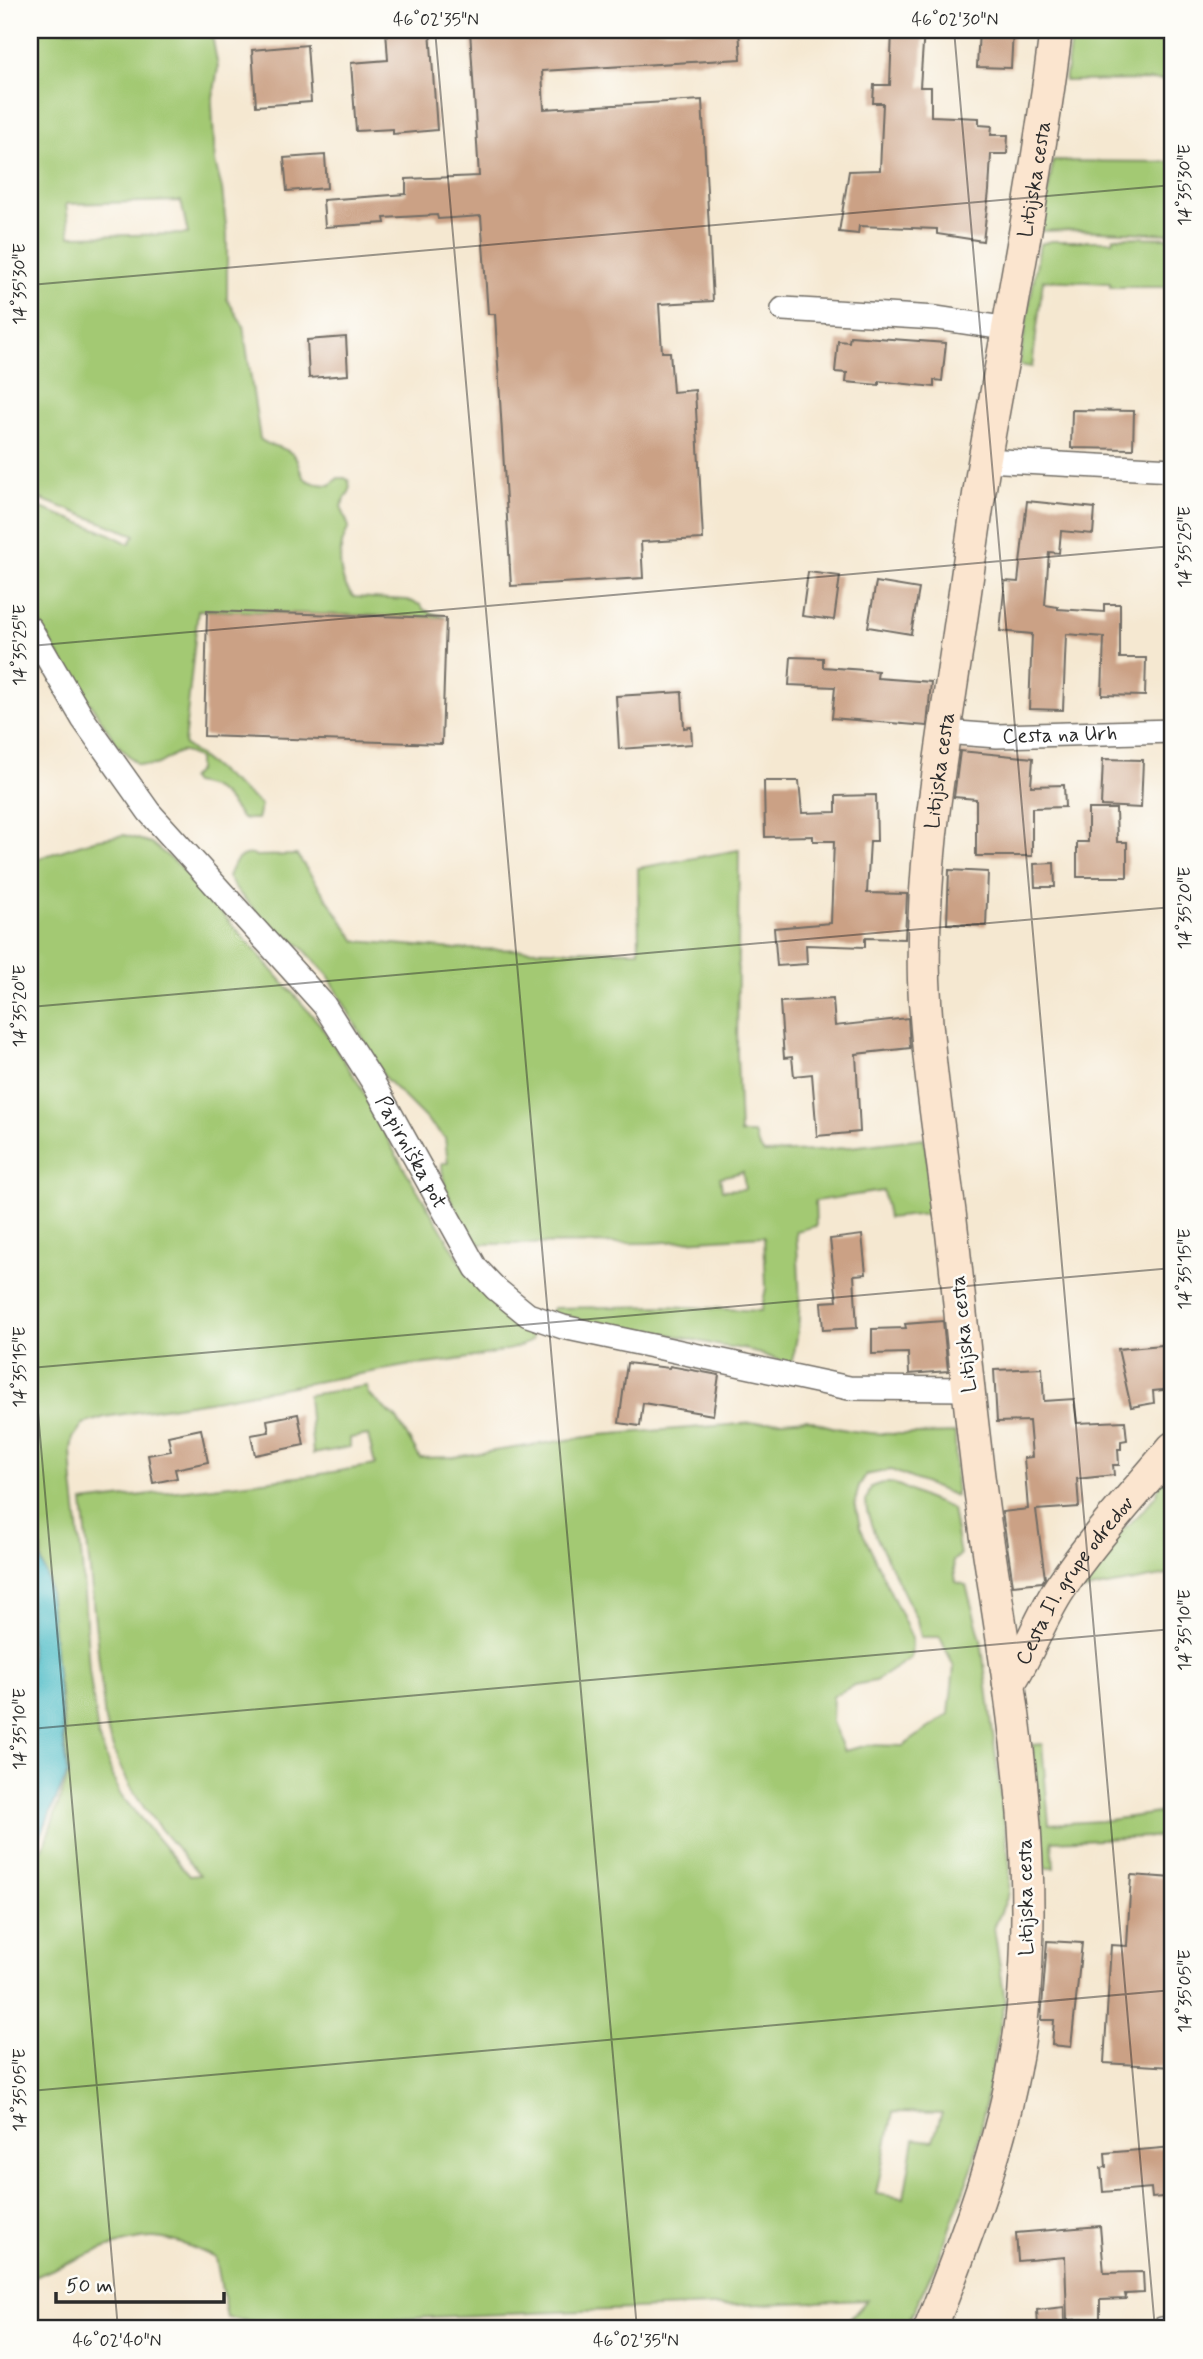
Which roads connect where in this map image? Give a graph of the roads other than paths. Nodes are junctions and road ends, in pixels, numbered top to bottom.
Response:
1 (1056, 30) edge
2 (783, 309) dead end
3 (1010, 329) junction
4 (985, 460) junction
5 (1173, 470) edge
6 (30, 628) edge
7 (1173, 731) edge
8 (944, 732) junction
9 (968, 1389) junction
10 (1173, 1448) edge
11 (1009, 1683) junction
12 (930, 2329) edge
13 (1162, 2329) edge
14 (1173, 2329) edge

1 - 3 main road, Litijska cesta
2 - 3 street
3 - 4 main road, Litijska cesta
4 - 5 street
4 - 8 main road, Litijska cesta
6 - 9 street, Papirniška pot
7 - 8 street, Cesta na Urh
8 - 9 main road, Litijska cesta
9 - 11 main road, Litijska cesta
10 - 11 main road, Cesta II. grupe odredov
11 - 12 main road, Litijska cesta
13 - 14 street

